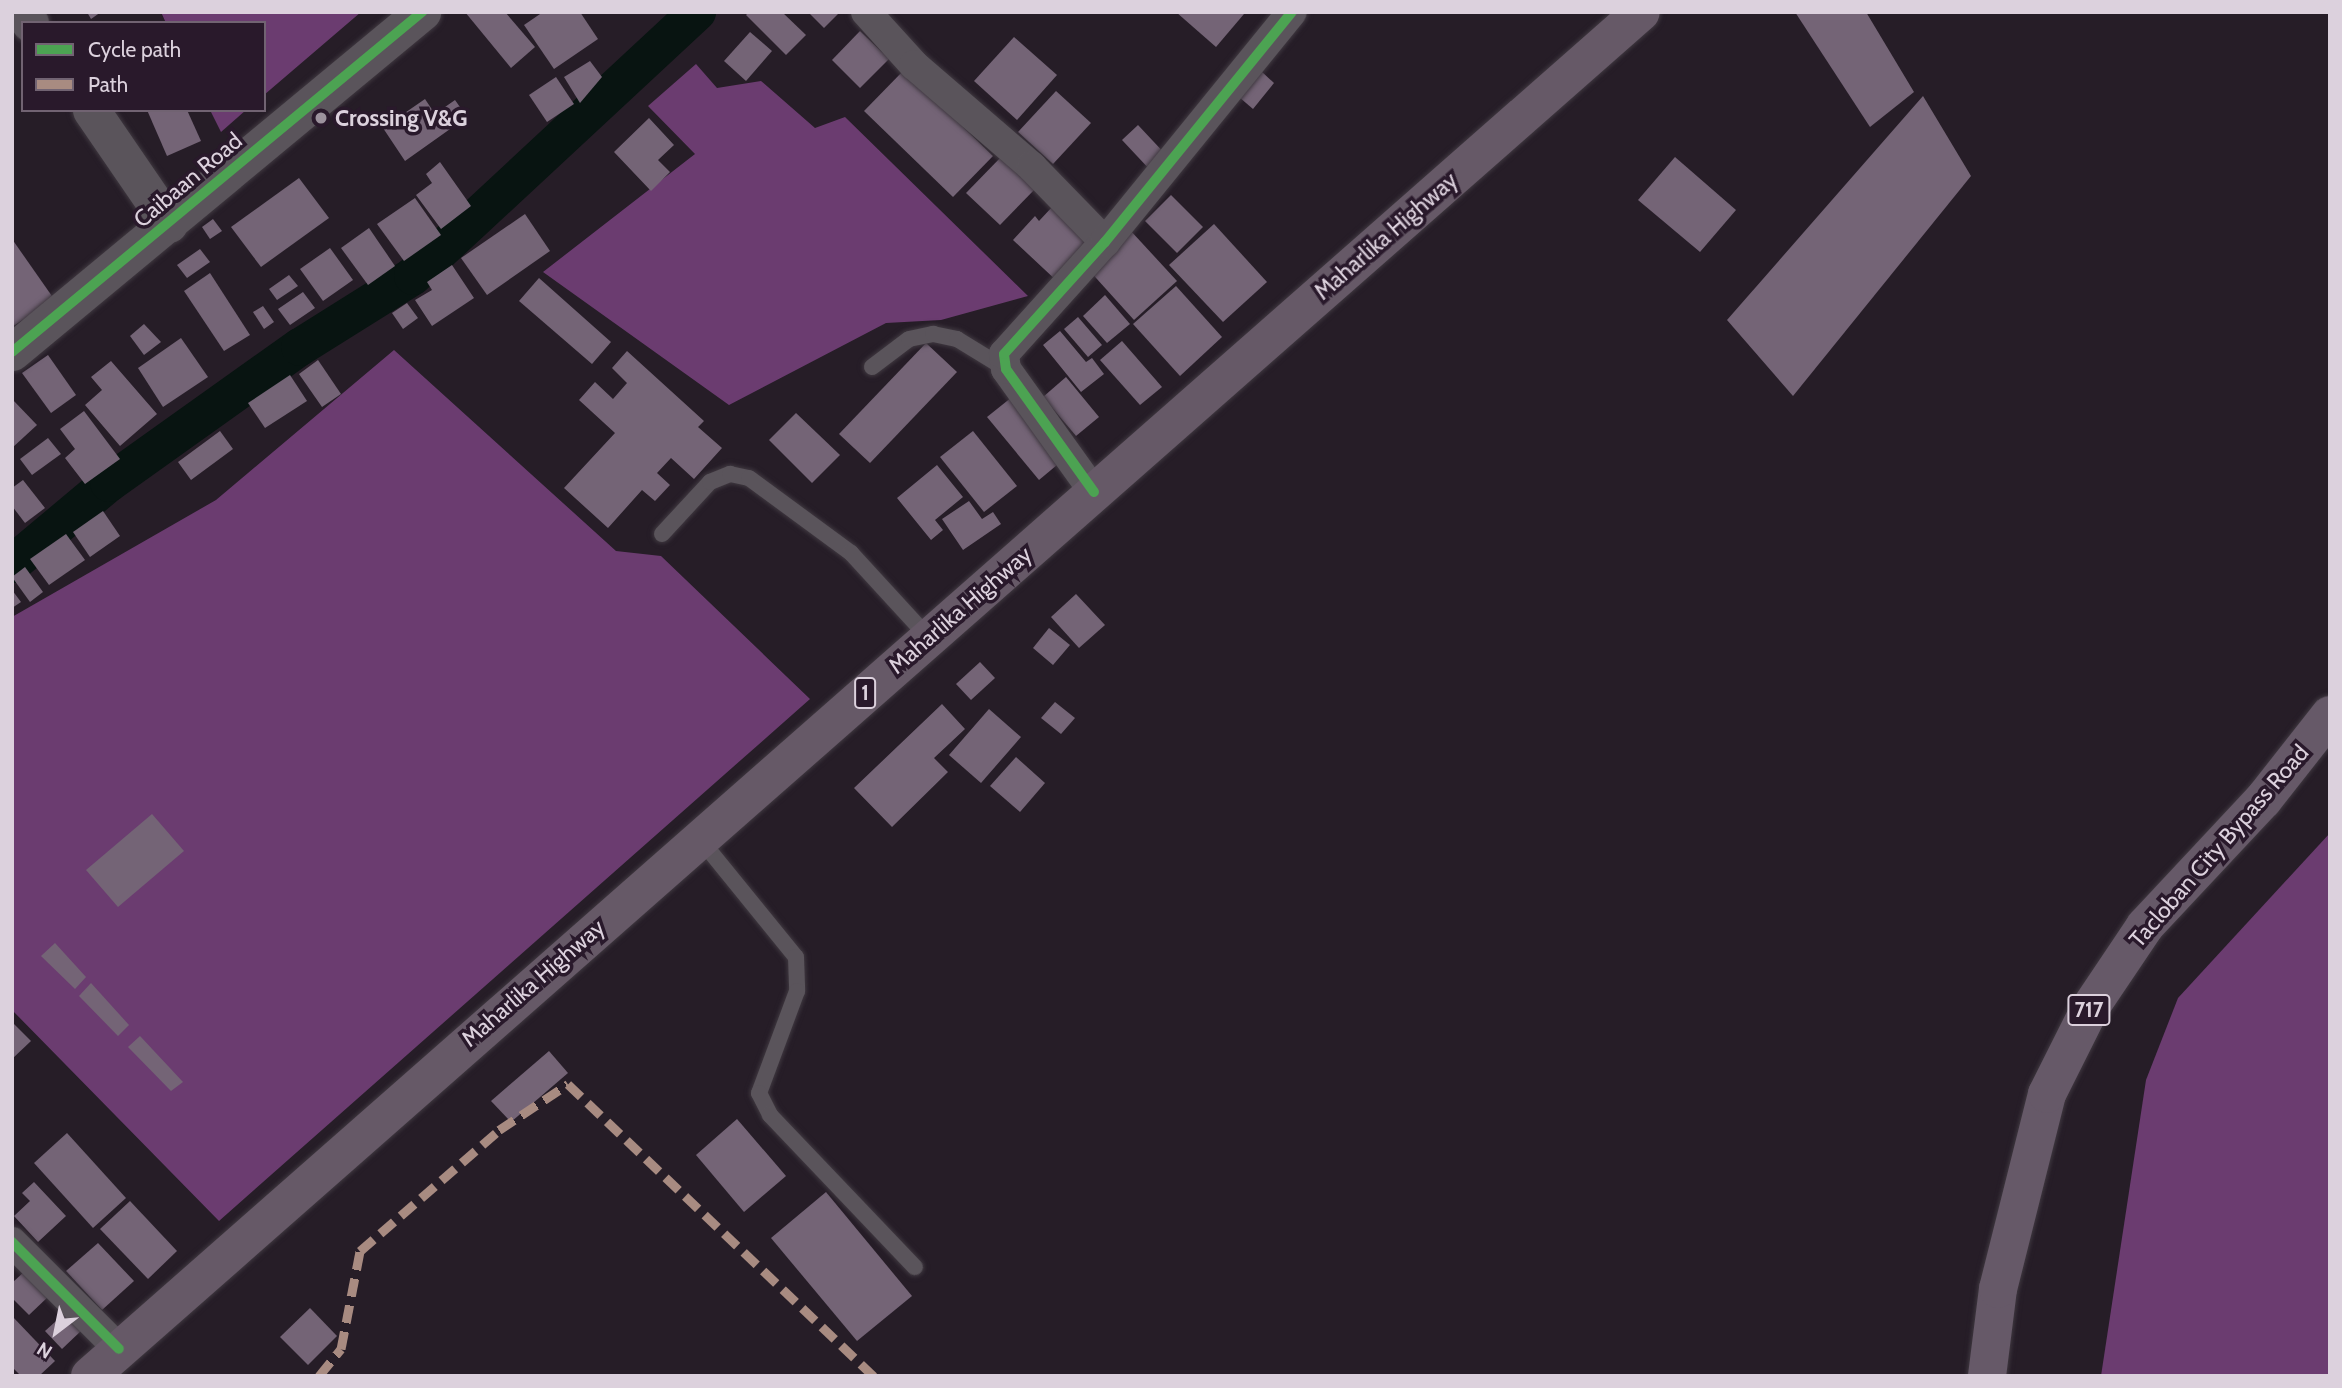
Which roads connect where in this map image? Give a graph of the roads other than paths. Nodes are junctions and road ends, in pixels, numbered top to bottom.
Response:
1 (422, 12) edge
2 (866, 12) edge
3 (1292, 12) edge
4 (1641, 12) edge
5 (92, 112) edge
6 (169, 224) junction
7 (1105, 242) junction
8 (12, 352) edge
9 (872, 367) dead end
10 (1006, 369) junction
11 (1094, 492) junction
12 (662, 534) dead end
13 (929, 638) junction
14 (2330, 715) edge
15 (698, 837) junction
16 (12, 1242) edge
17 (915, 1267) dead end
18 (119, 1349) junction
19 (90, 1376) edge
20 (1987, 1376) edge

1 - 6 street, Caibaan Road
2 - 7 street
3 - 7 street
4 - 11 main road, Maharlika Highway / 1
5 - 6 street
6 - 8 street, Caibaan Road
7 - 10 street
9 - 10 lane
10 - 11 street
11 - 13 main road, Maharlika Highway / 1
12 - 13 lane
13 - 15 main road, Maharlika Highway / 1
14 - 20 highway, Tacloban City Bypass Road / 717
15 - 17 lane
15 - 18 main road, Maharlika Highway / 1
16 - 18 street
18 - 19 main road, Maharlika Highway / 1

